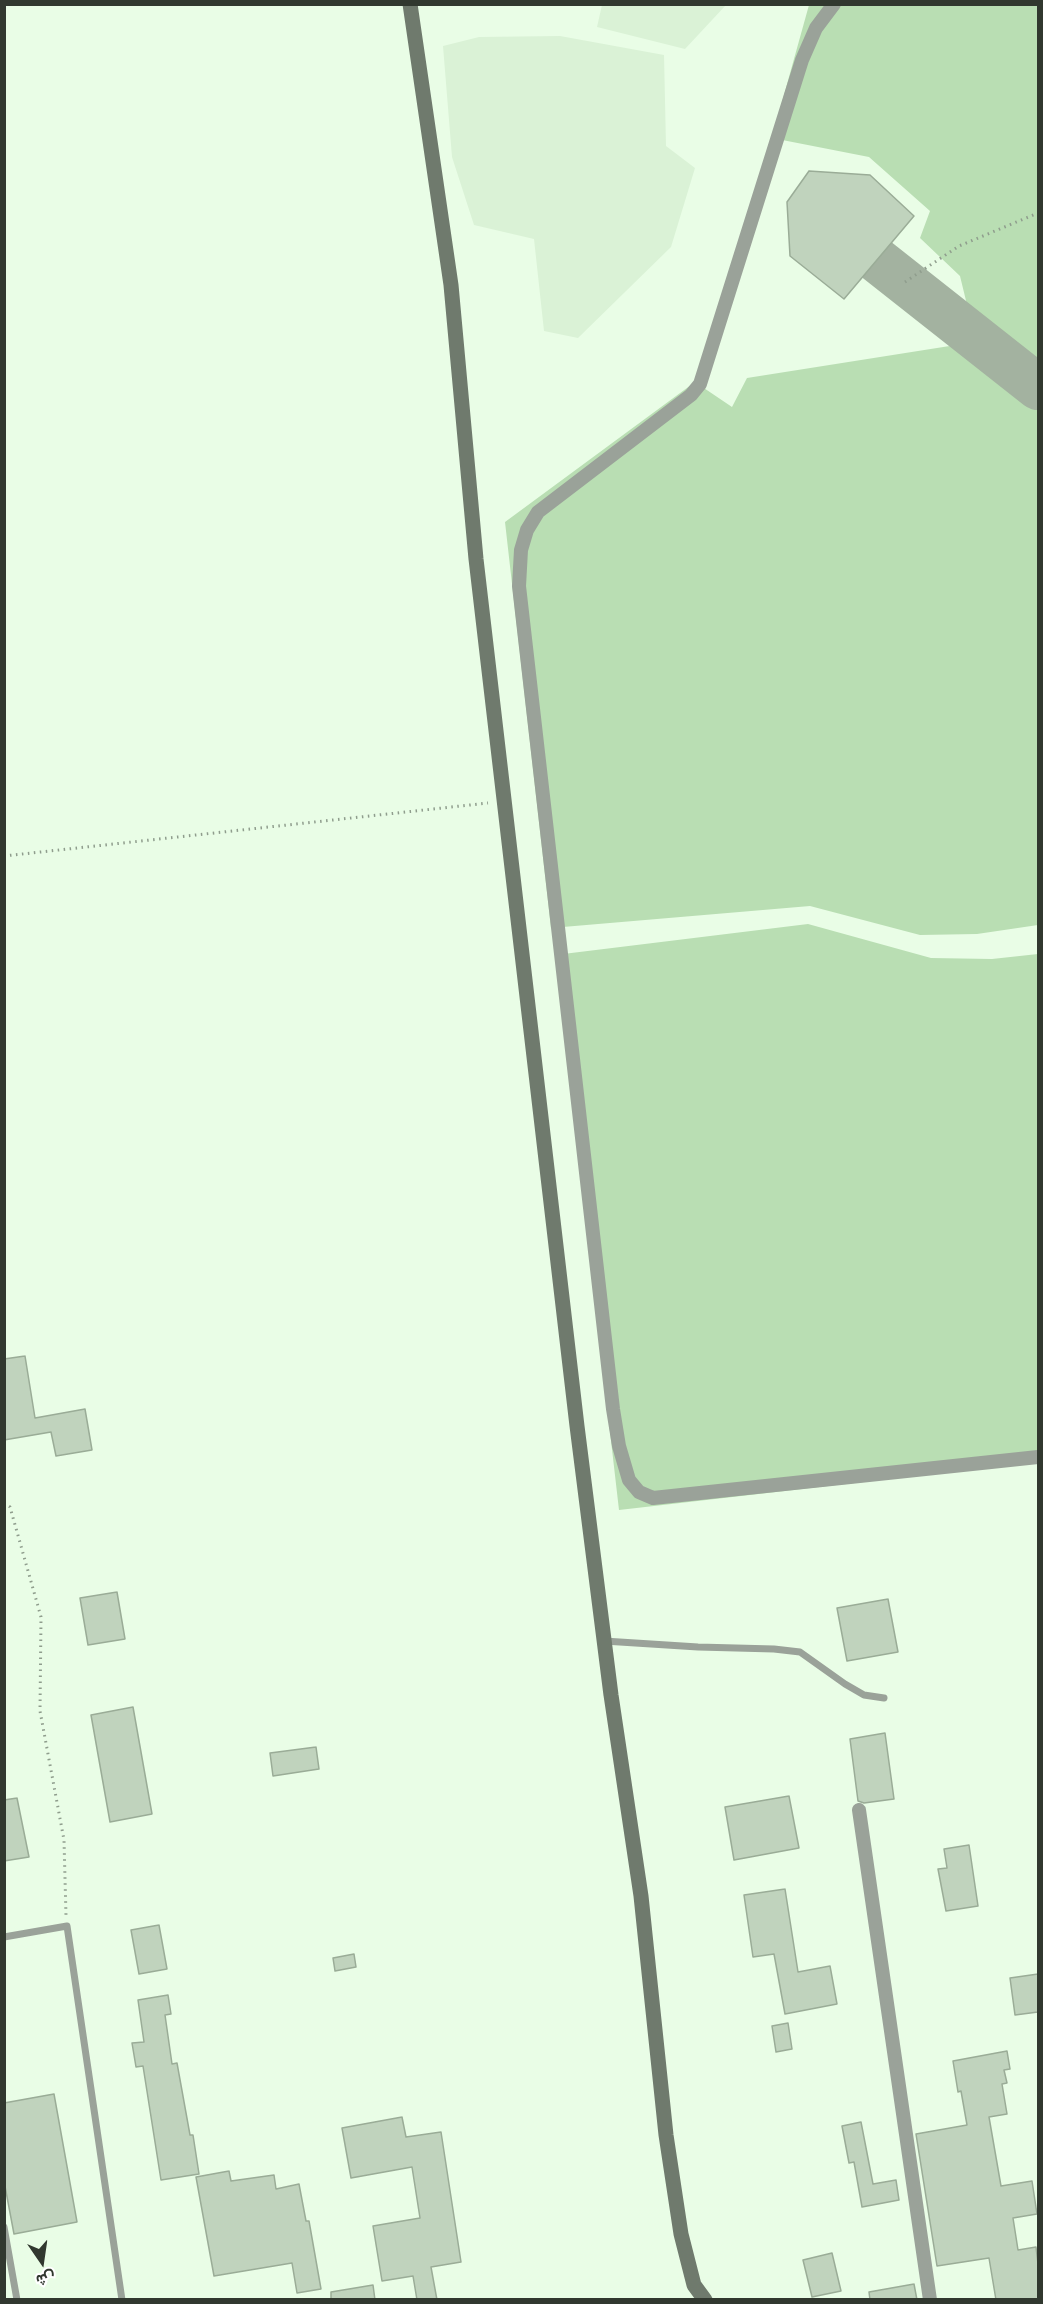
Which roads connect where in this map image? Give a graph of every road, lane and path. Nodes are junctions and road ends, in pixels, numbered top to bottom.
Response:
1 (410, 4) edge
2 (834, 4) edge
3 (1038, 213) edge
4 (904, 282) dead end
5 (505, 802) junction
6 (4, 856) edge
7 (1038, 1457) edge
8 (4, 1503) edge
9 (604, 1641) junction
10 (884, 1698) dead end
11 (859, 1810) dead end
12 (67, 1926) junction
13 (4, 1937) edge
14 (4, 2227) edge
15 (691, 2292) edge
16 (17, 2300) edge
17 (122, 2300) edge
18 (705, 2300) edge
19 (930, 2300) edge

1 - 5 street
2 - 7 street
3 - 4 path
5 - 6 path
5 - 9 street
8 - 12 path
9 - 10 lane
9 - 15 street
11 - 19 street
12 - 13 lane
12 - 17 lane
14 - 16 lane
15 - 18 street

